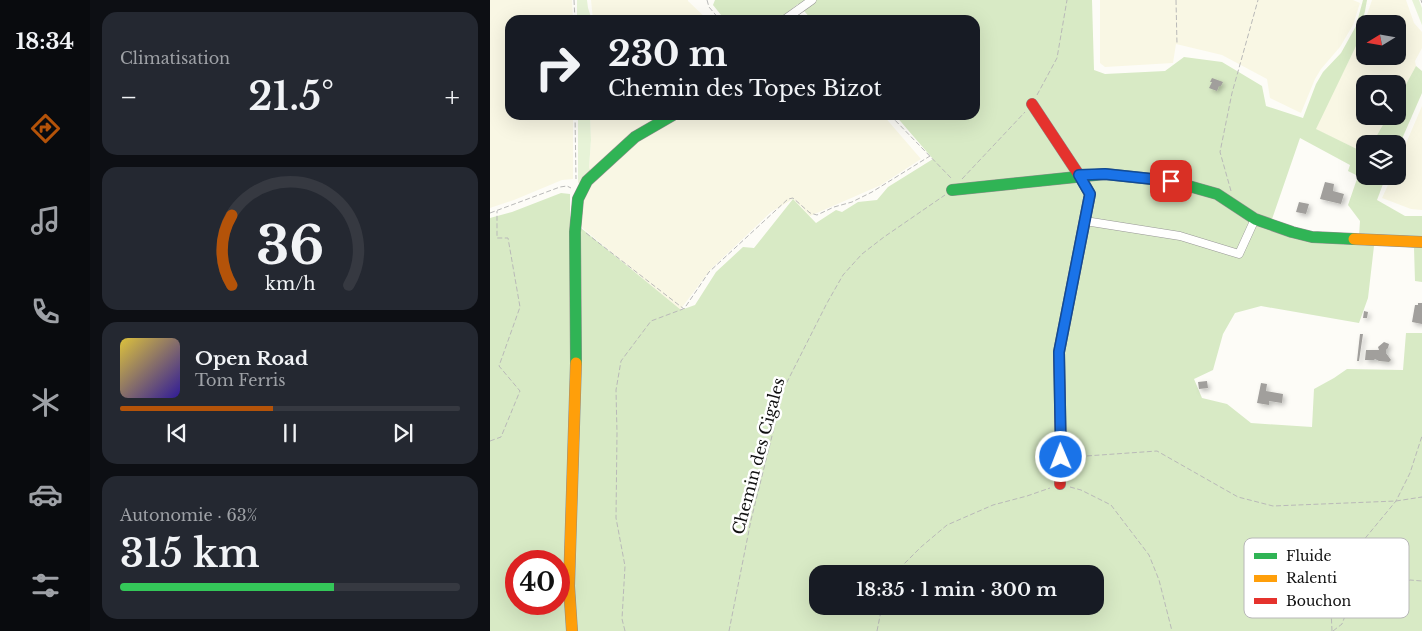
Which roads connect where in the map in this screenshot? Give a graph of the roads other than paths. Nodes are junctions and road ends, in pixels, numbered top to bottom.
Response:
1 (812, 0) edge
2 (791, 15) edge
3 (1032, 104) road end
4 (664, 120) edge
5 (1079, 175) junction
6 (955, 187) road end
7 (1255, 219) junction
8 (1085, 221) junction
9 (1422, 242) edge
10 (1060, 484) road end
11 (572, 631) edge

1 - 2 street
3 - 5 street
4 - 11 street
5 - 6 street
5 - 7 street
5 - 8 street
7 - 8 street
7 - 9 street
8 - 10 street

